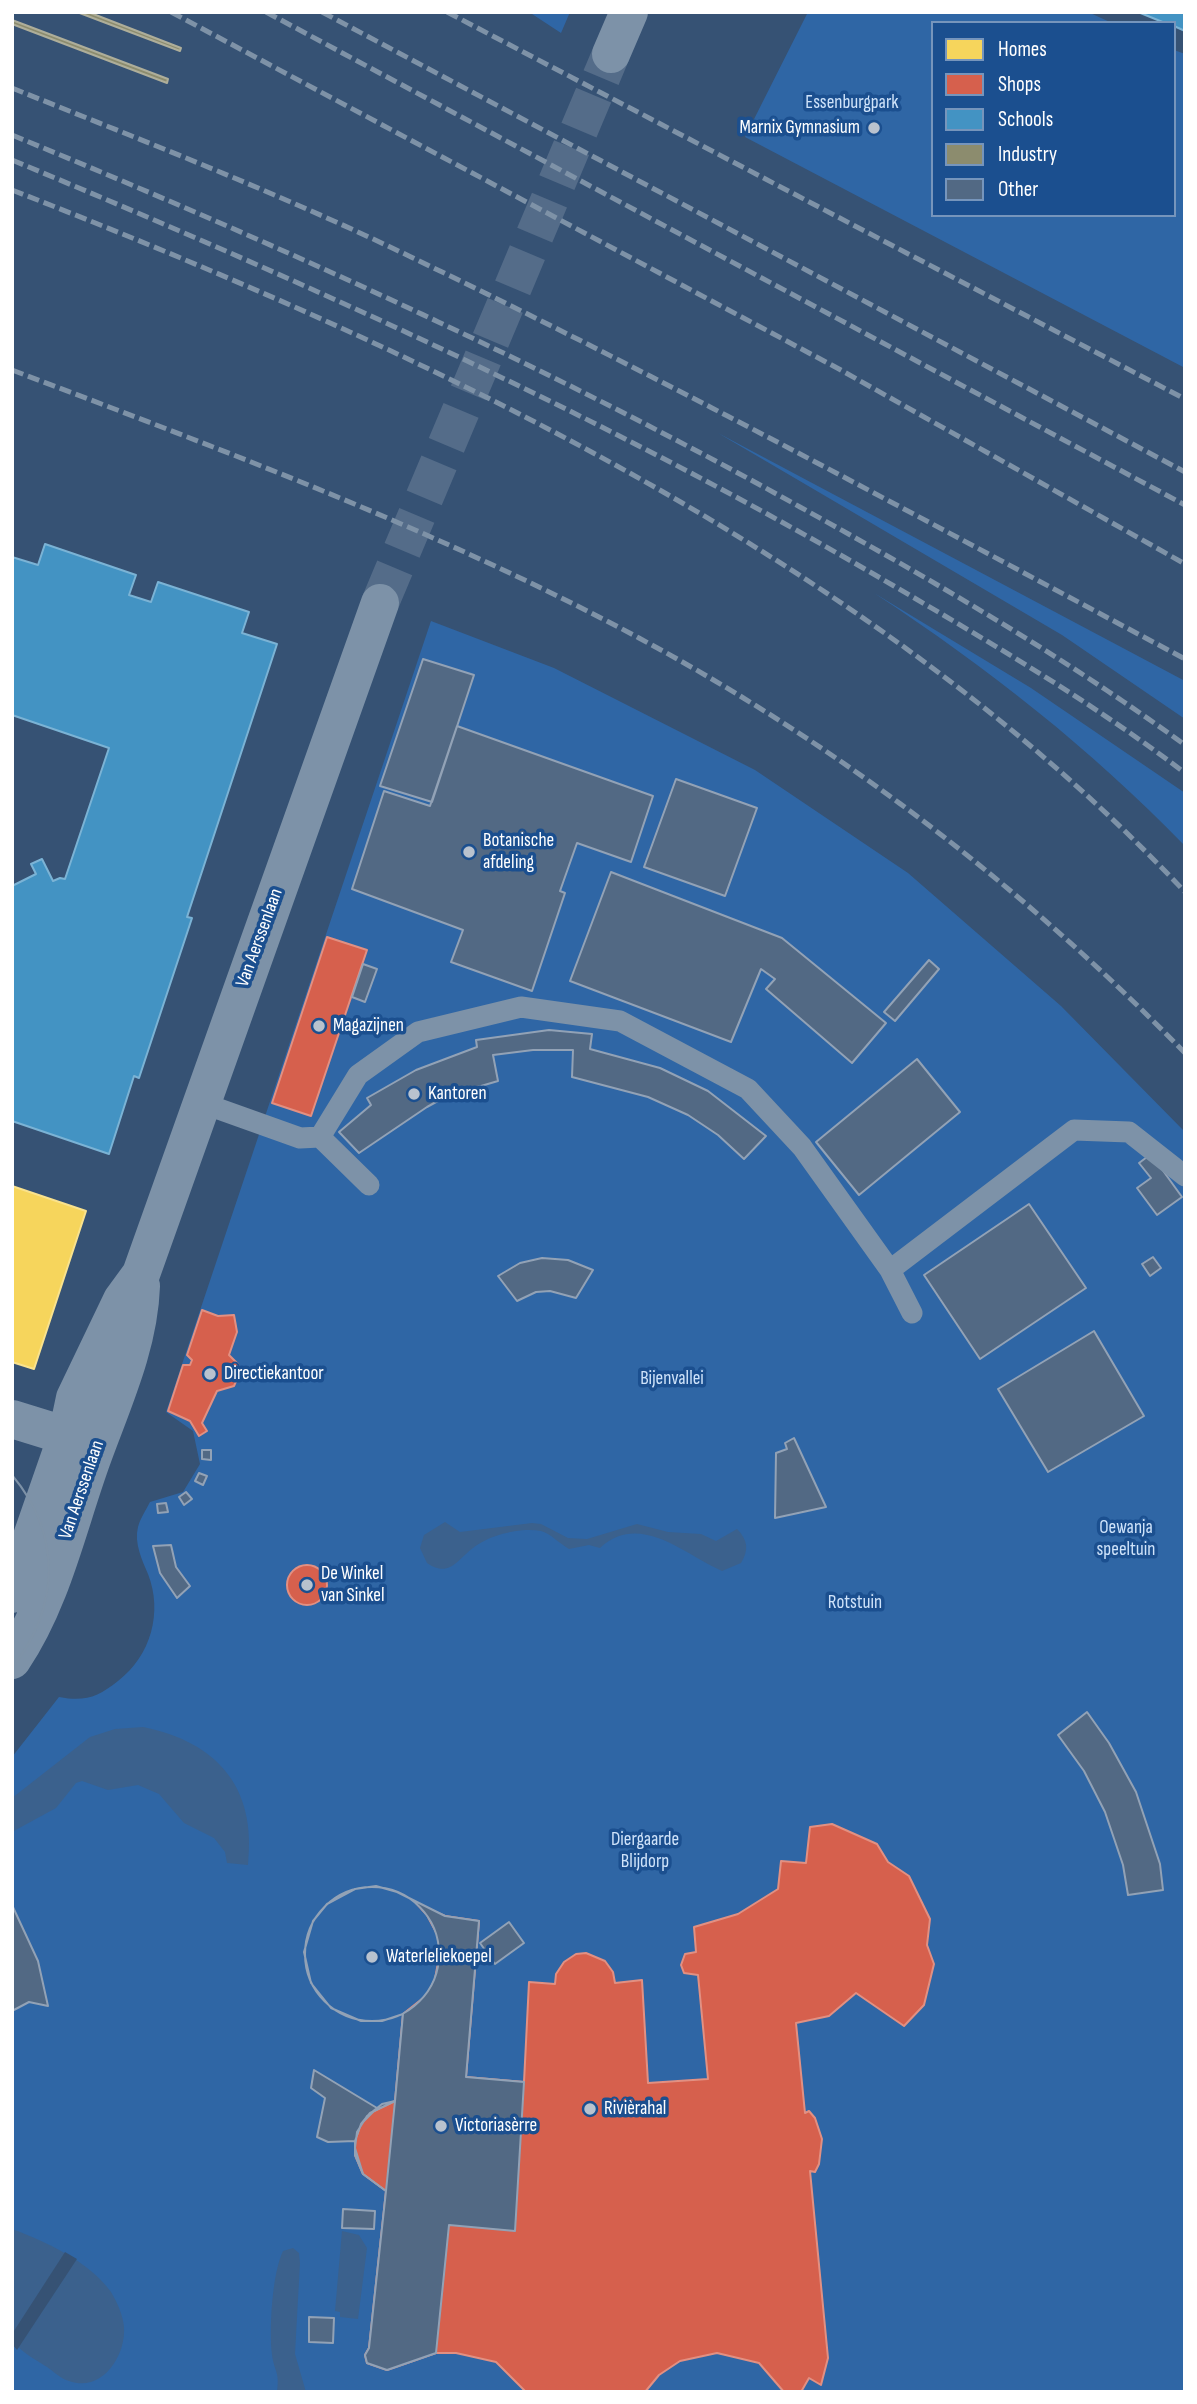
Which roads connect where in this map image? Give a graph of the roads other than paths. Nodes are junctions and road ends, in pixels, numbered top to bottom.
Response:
1 (629, 12) edge
2 (611, 54) tunnel mouth
3 (380, 603) tunnel mouth
4 (202, 1103) junction
5 (320, 1137) junction
6 (1185, 1176) edge
7 (369, 1185) dead end
8 (890, 1270) junction
9 (912, 1313) dead end
10 (12, 1419) edge
11 (80, 1446) junction
12 (42, 1514) edge
13 (12, 1594) edge
14 (12, 1660) edge

1 - 2 street
3 - 4 street, Van Aerssenlaan
4 - 5 lane
4 - 11 street, Van Aerssenlaan
5 - 7 lane
5 - 8 lane
6 - 8 lane
8 - 9 lane
10 - 11 street
11 - 12 street, Van Aerssenlaan
12 - 13 street, Van Aerssenlaan
12 - 14 street, Van Aerssenlaan

